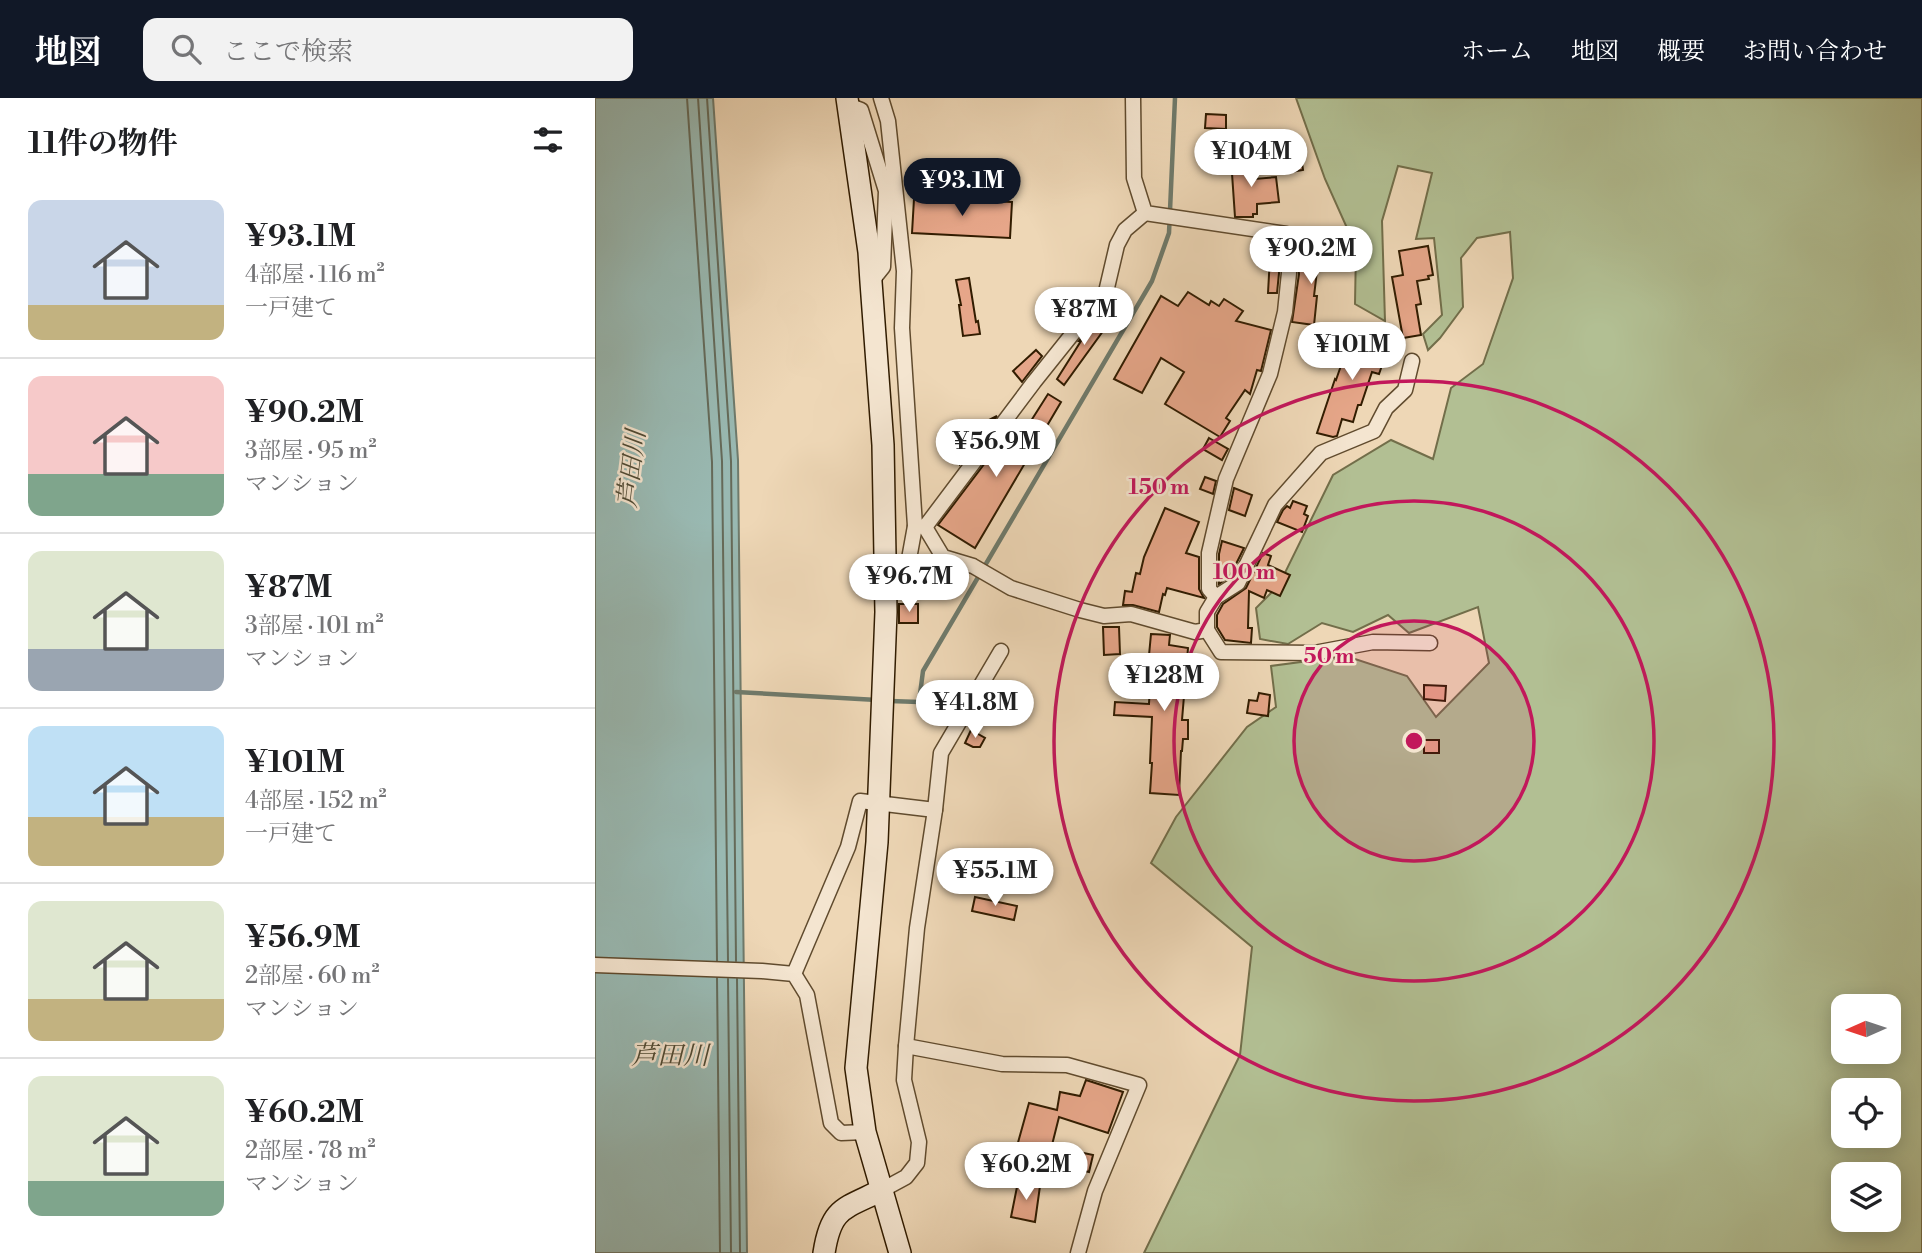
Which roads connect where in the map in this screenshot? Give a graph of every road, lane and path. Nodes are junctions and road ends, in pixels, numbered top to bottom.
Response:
1 (881, 98) edge
2 (1133, 98) edge
3 (847, 102) edge
4 (890, 190) junction
5 (1152, 214) junction
6 (871, 282) junction
7 (1412, 361) dead end
8 (920, 526) junction
9 (886, 593) junction
10 (1216, 597) junction
11 (1207, 630) junction
12 (1430, 643) dead end
13 (1001, 651) dead end
14 (879, 804) junction
15 (935, 810) junction
16 (595, 965) edge
17 (794, 974) junction
18 (907, 1046) junction
19 (865, 1132) junction
20 (882, 1190) junction
21 (824, 1253) edge
22 (900, 1253) edge
23 (1078, 1253) edge

1 - 4 street
2 - 5 street
3 - 4 street
3 - 6 street
4 - 6 street
4 - 8 street
5 - 8 street
5 - 10 street
6 - 9 street
7 - 10 street
8 - 9 street
8 - 11 street
9 - 14 street
10 - 11 street
11 - 12 street
13 - 15 street
14 - 15 street
14 - 17 street
14 - 19 street
15 - 18 street
16 - 17 street
17 - 19 street
18 - 20 street
18 - 23 street
19 - 20 street
20 - 21 street
20 - 22 street

